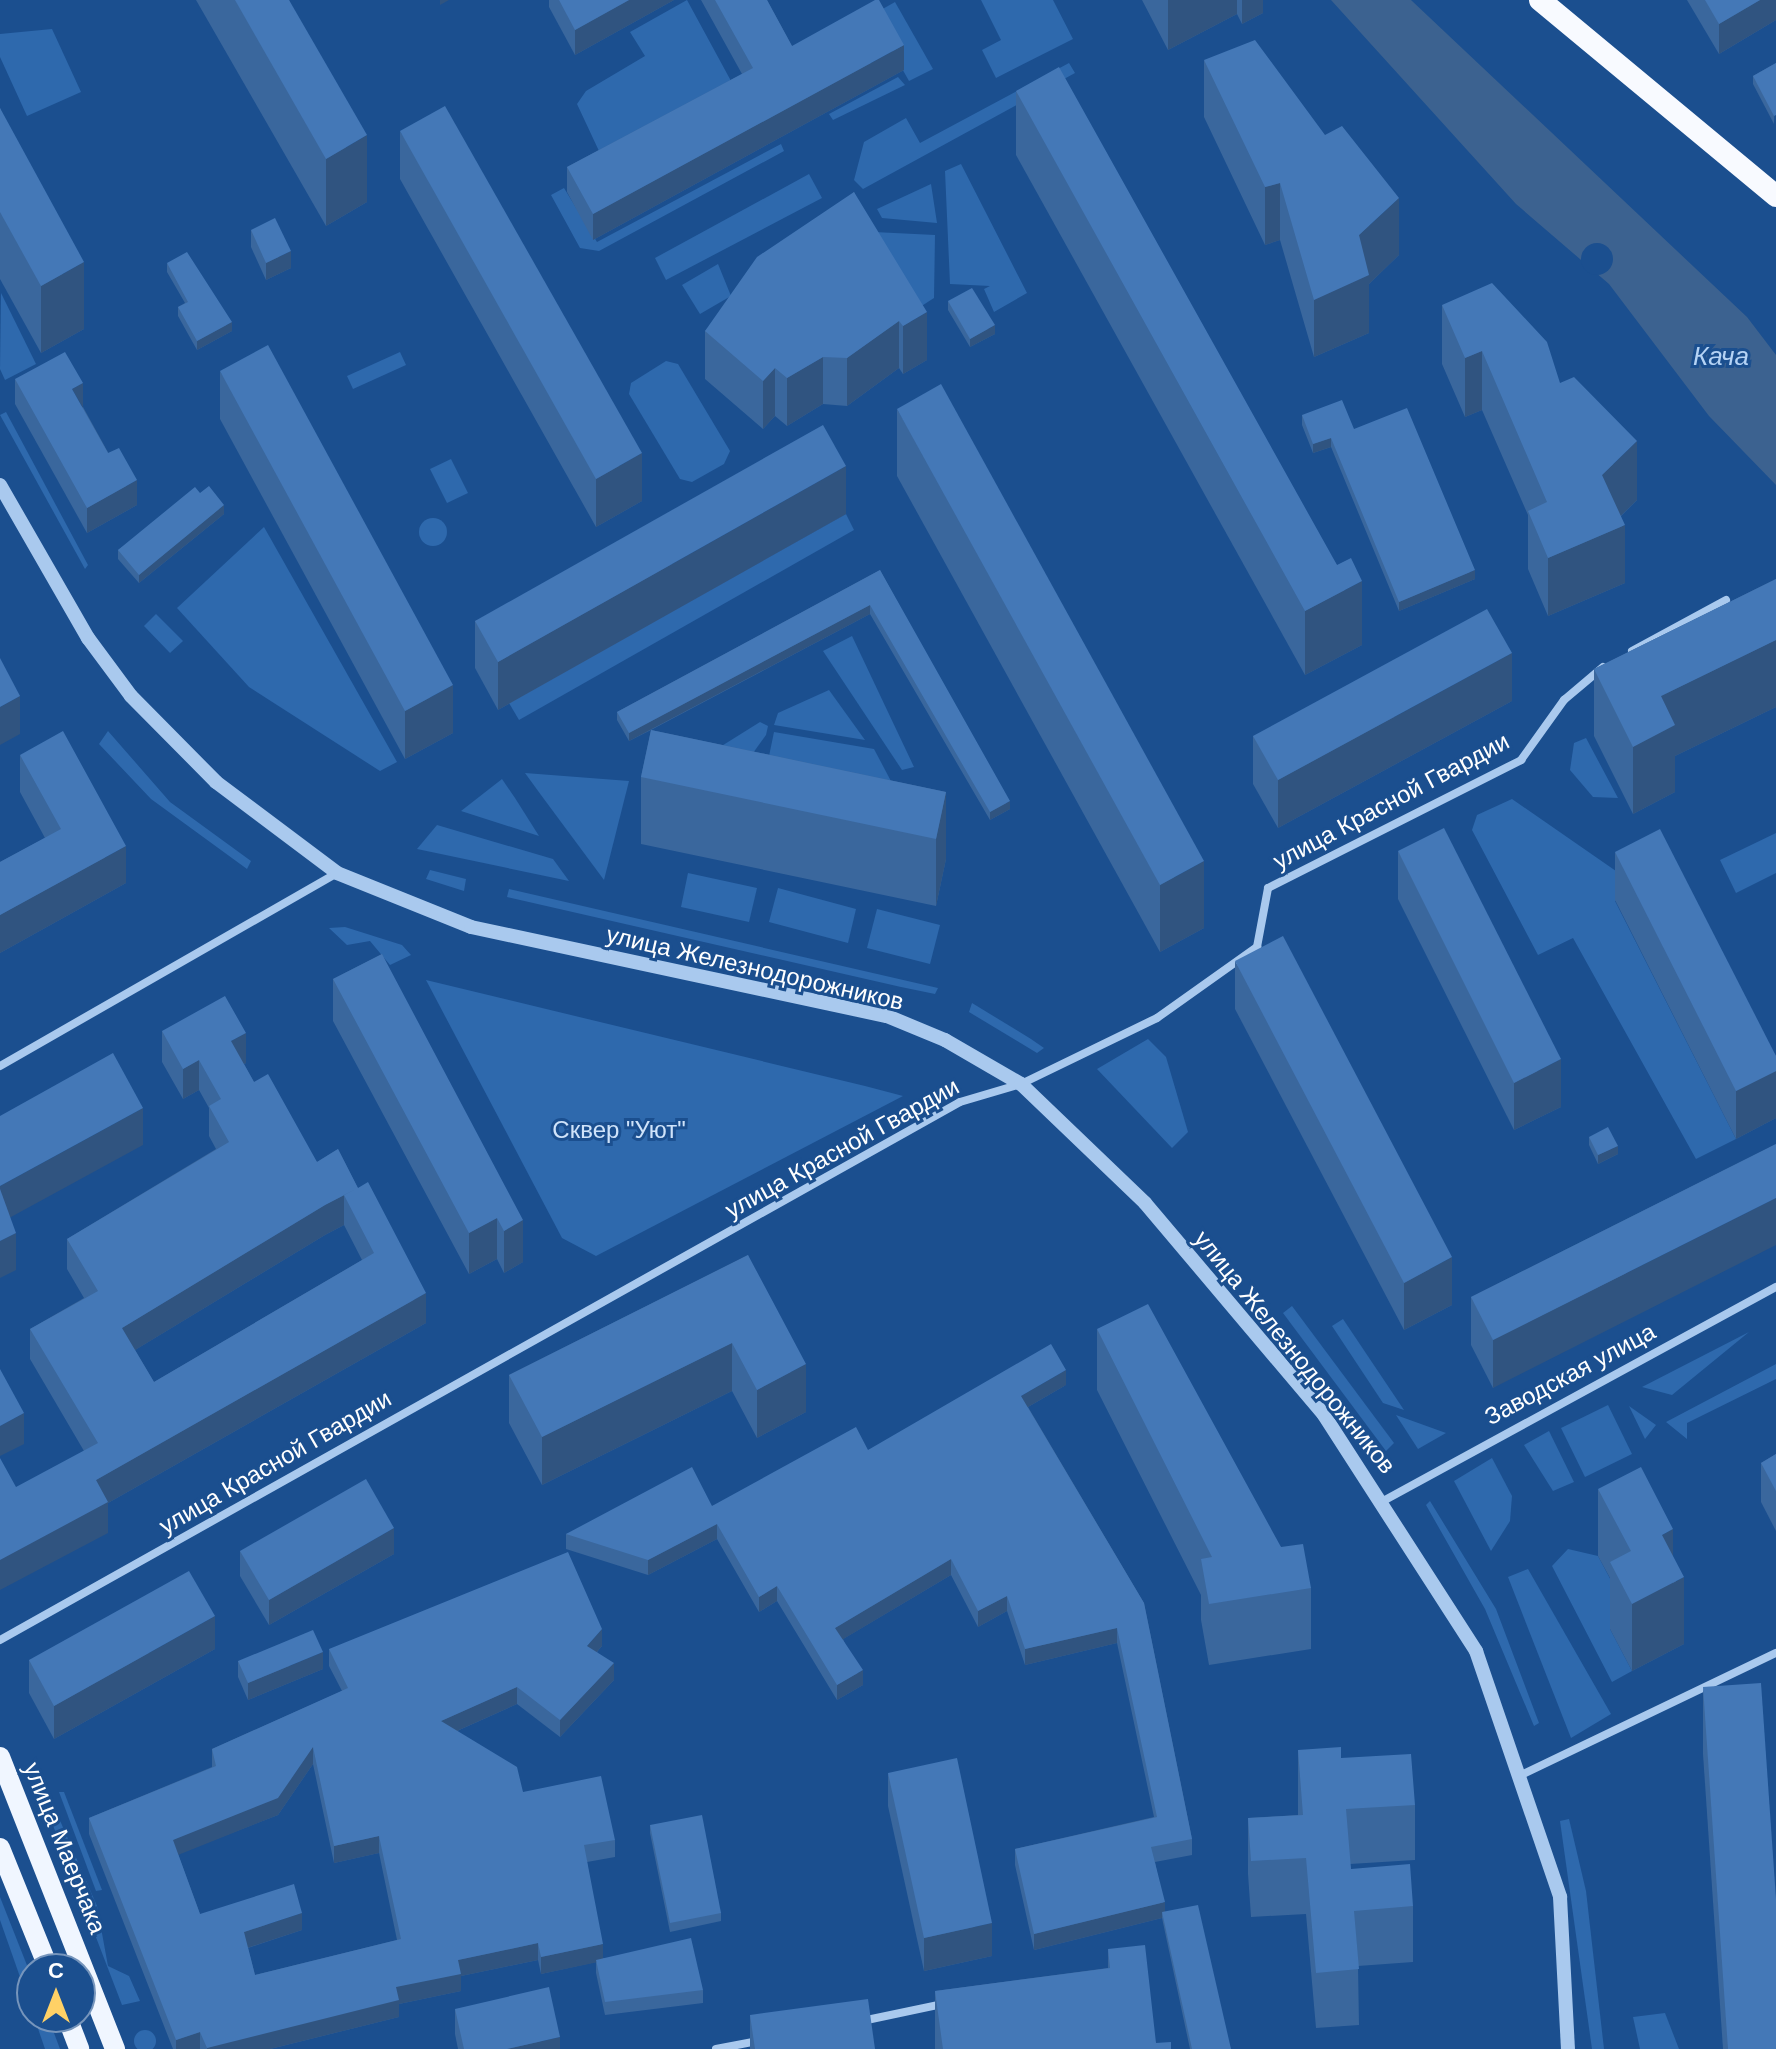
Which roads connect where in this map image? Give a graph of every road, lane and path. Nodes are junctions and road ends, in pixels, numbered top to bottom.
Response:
1 (1540, 0) edge
2 (1776, 196) edge
3 (0, 485) edge
4 (1726, 600) edge
5 (1622, 656) edge
6 (1608, 664) edge
7 (337, 873) junction
8 (0, 1066) edge
9 (1021, 1084) junction
10 (1776, 1287) edge
11 (1385, 1500) junction
12 (0, 1640) edge
13 (1776, 1653) edge
14 (0, 1757) edge
15 (1519, 1776) junction
16 (0, 1848) edge
17 (43, 1953) edge
18 (959, 2001) edge
19 (854, 2022) edge
20 (777, 2037) edge
21 (115, 2049) edge
22 (716, 2049) edge
23 (1568, 2049) edge

1 - 2 highway
3 - 7 street, улица Железнодорожников
4 - 5 street
6 - 9 street, улица Красной Гвардии
7 - 8 street
7 - 9 street, улица Железнодорожников
9 - 11 street, улица Железнодорожников
9 - 12 street, улица Красной Гвардии
10 - 11 street, Заводская улица
11 - 15 street, улица Железнодорожников
13 - 15 street
14 - 21 main road, улица Маерчака
15 - 23 street, улица Железнодорожников
16 - 17 main road
18 - 19 street
20 - 22 street

